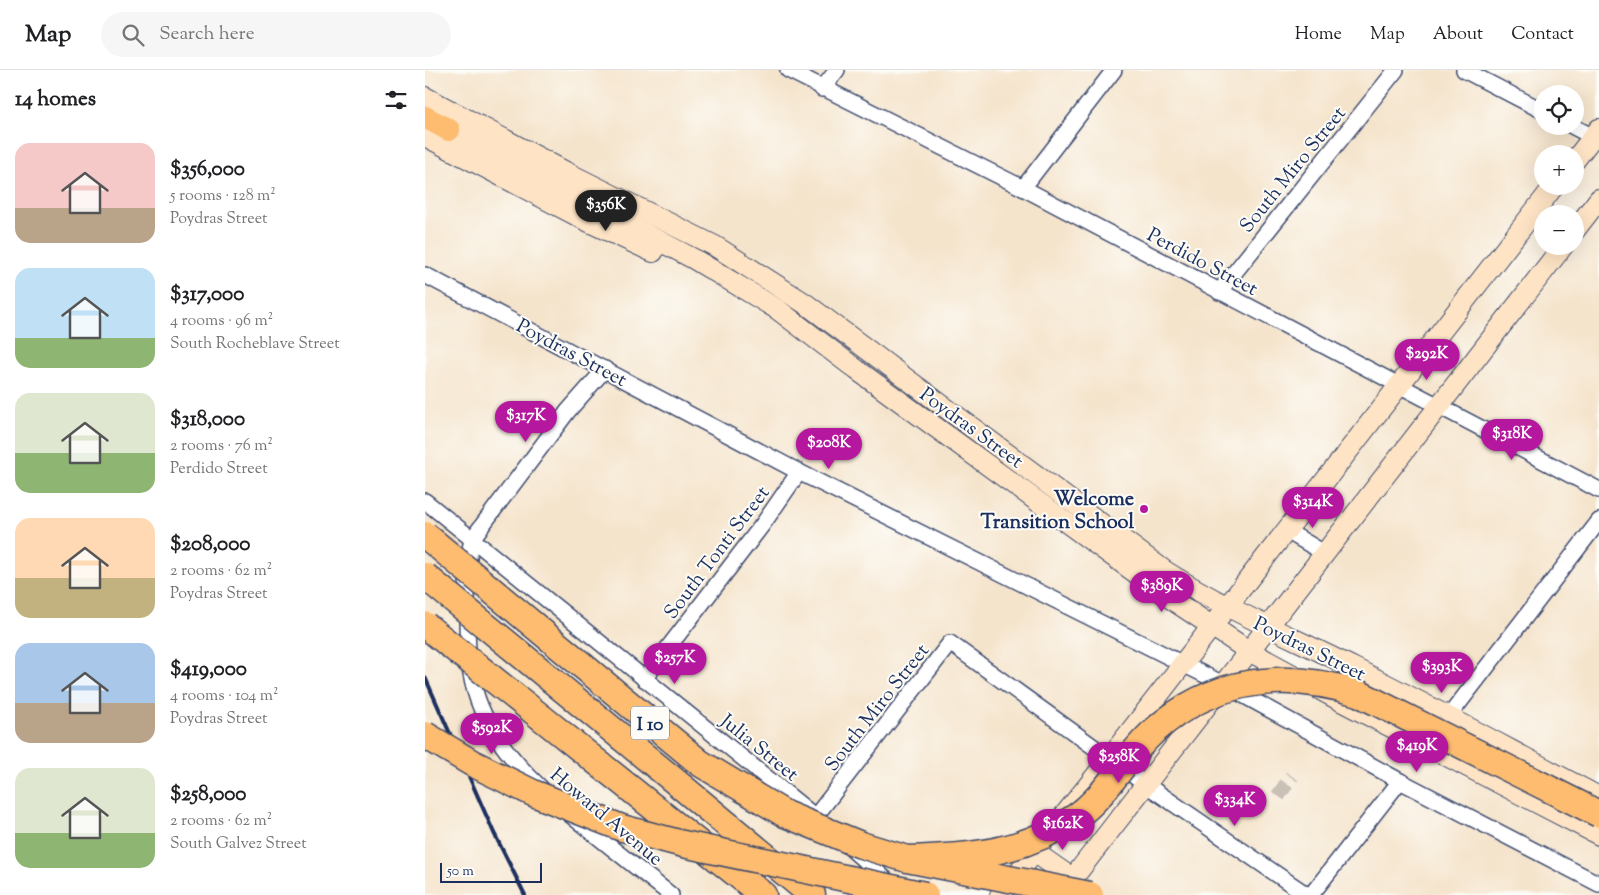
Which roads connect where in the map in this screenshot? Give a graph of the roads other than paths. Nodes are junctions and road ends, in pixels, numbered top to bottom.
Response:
1 (788, 70) edge
2 (837, 70) edge
3 (1114, 70) edge
4 (1396, 70) edge
5 (1464, 70) edge
6 (822, 89) junction
7 (425, 97) edge
8 (1534, 106) edge
9 (425, 117) edge
10 (449, 130) joint
11 (1584, 130) edge
12 (1597, 135) edge
13 (425, 136) edge
14 (1584, 150) edge
15 (1023, 188) junction
16 (1547, 195) edge
17 (1599, 199) edge
18 (1584, 218) edge
19 (1556, 255) edge
20 (425, 275) edge
21 (1219, 292) junction
22 (777, 309) junction
23 (605, 369) junction
24 (1400, 384) junction
25 (1440, 405) junction
26 (799, 472) junction
27 (1599, 490) edge
28 (425, 500) edge
29 (1599, 521) edge
30 (1287, 531) junction
31 (425, 535) edge
32 (472, 539) junction
33 (1325, 553) junction
34 (425, 576) edge
35 (1227, 606) junction
36 (425, 625) edge
37 (1211, 626) junction
38 (1267, 628) junction
39 (1249, 651) junction
40 (1183, 664) junction
41 (644, 679) junction
42 (1223, 684) junction
43 (1448, 717) junction
44 (425, 735) edge
45 (1427, 745) junction
46 (1109, 758) junction
47 (1400, 781) junction
48 (1091, 782) junction
49 (1145, 784) junction
50 (1599, 797) edge
51 (660, 812) junction
52 (1124, 812) junction
53 (1599, 814) edge
54 (815, 817) junction
55 (1599, 835) edge
56 (1033, 852) junction
57 (907, 858) junction
58 (1599, 884) edge
59 (1081, 887) edge
60 (671, 895) edge
61 (740, 895) edge
62 (763, 895) edge
63 (812, 895) edge
64 (903, 895) edge
65 (925, 895) edge
66 (1000, 895) edge
67 (1060, 895) edge
68 (1307, 895) edge
69 (1311, 895) edge
70 (1589, 895) edge

1 - 6 street, Perdido Street
2 - 6 street
3 - 15 street
4 - 21 street, South Miro Street
5 - 8 street
6 - 15 street, Perdido Street
7 - 35 main road, Poydras Street
9 - 10 main road
10 - 22 main road
11 - 12 street
12 - 14 main road
13 - 22 main road
15 - 21 street, Perdido Street
16 - 24 main road
17 - 18 main road
19 - 25 main road
20 - 23 street, Poydras Street
21 - 24 street, Perdido Street
22 - 37 main road, Poydras Street
23 - 26 street, Poydras Street
23 - 32 street
24 - 25 street, Perdido Street
24 - 30 main road
25 - 27 street, Perdido Street
25 - 33 main road
26 - 40 street, Poydras Street
26 - 41 street, South Tonti Street
28 - 32 street, Julia Street
29 - 43 street
30 - 33 street
30 - 35 main road
31 - 57 highway, I 10, bridge
32 - 41 street, Julia Street
32 - 60 street, Howard Avenue
33 - 38 main road
34 - 63 highway, bridge
35 - 37 main road
35 - 38 main road, Poydras Street
36 - 51 highway, bridge
37 - 39 main road, Poydras Street
37 - 40 main road
38 - 39 main road
38 - 43 main road, Poydras Street
39 - 42 main road
39 - 45 main road, Poydras Street
40 - 42 street, Poydras Street
40 - 46 main road
41 - 54 street, Julia Street
42 - 47 street, Poydras Street
42 - 49 main road
43 - 45 street
43 - 50 main road, Poydras Street
44 - 65 highway, bridge
45 - 55 main road, Poydras Street
46 - 48 main road
46 - 49 street
46 - 54 street, South Miro Street
47 - 58 street, Poydras Street
47 - 69 street
48 - 52 main road
48 - 56 main road
49 - 52 main road
49 - 68 street
51 - 61 highway
51 - 62 highway
52 - 59 main road
53 - 57 highway, bridge
54 - 64 street, Julia Street
56 - 59 main road
56 - 66 main road
57 - 59 highway, I 10, bridge
58 - 70 street
59 - 67 main road

